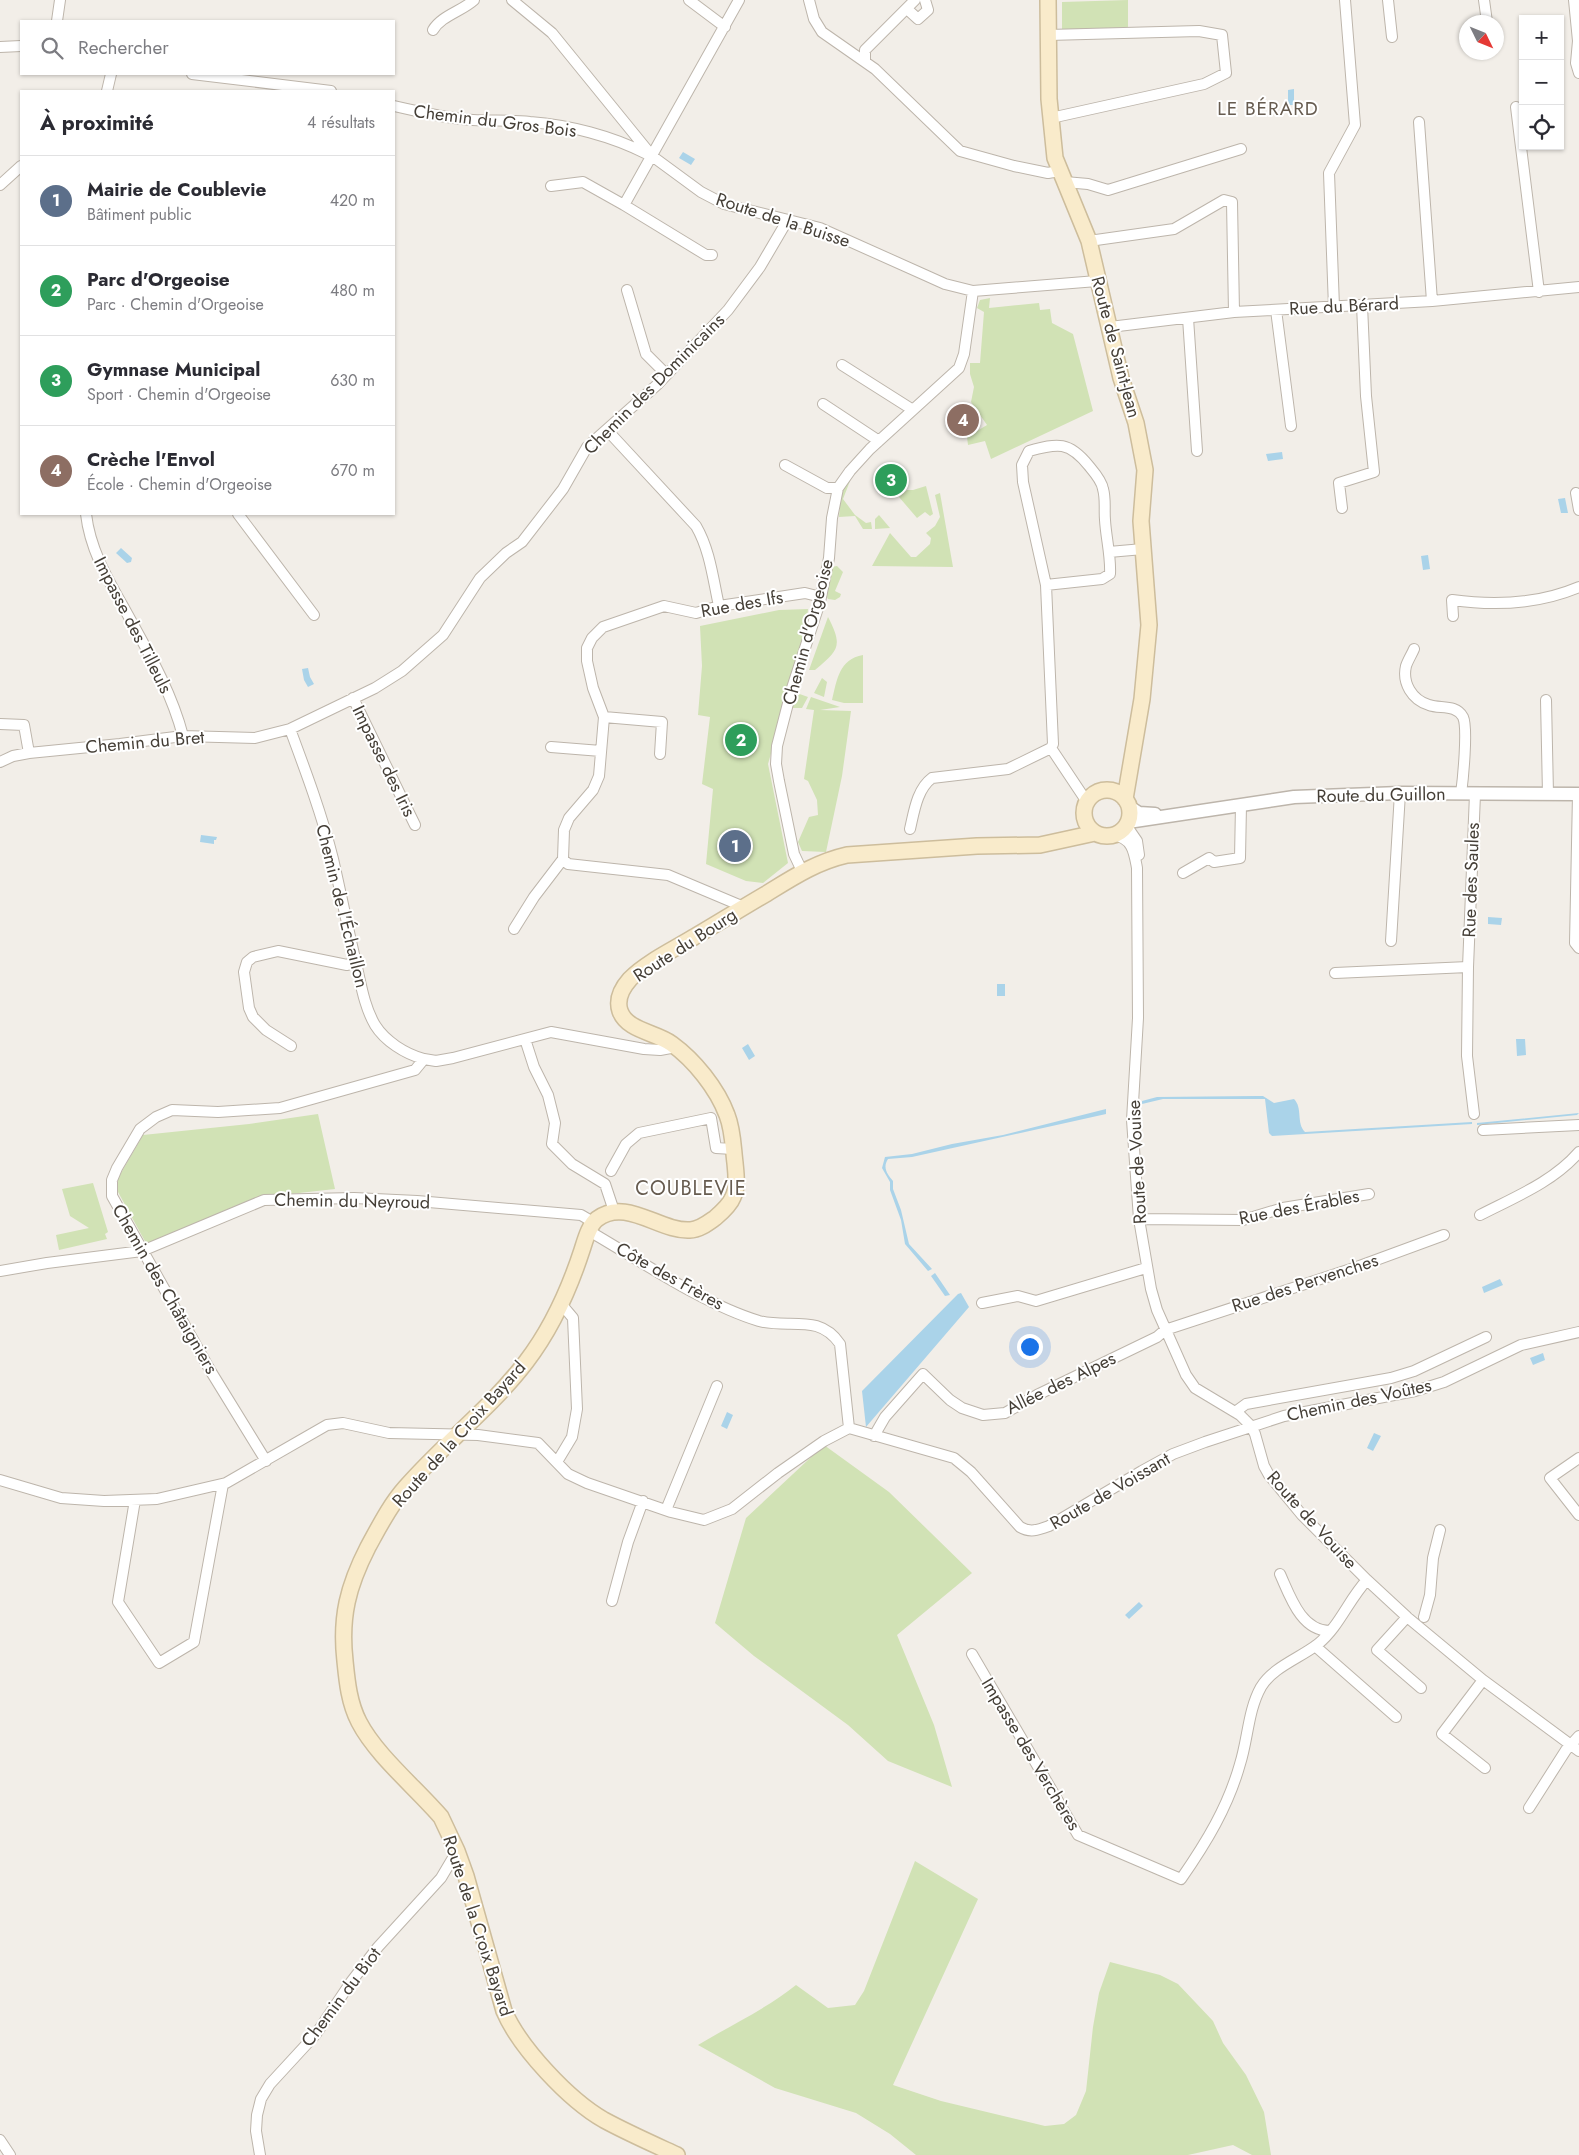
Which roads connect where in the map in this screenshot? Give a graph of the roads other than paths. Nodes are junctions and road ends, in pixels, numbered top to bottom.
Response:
1 (60, 0) edge
2 (474, 0) edge
3 (512, 0) edge
4 (689, 0) edge
5 (739, 0) edge
6 (809, 0) edge
7 (915, 0) edge
8 (925, 0) edge
9 (1048, 0) edge
10 (1345, 0) edge
11 (1388, 0) edge
12 (1484, 0) edge
13 (1574, 0) edge
14 (907, 9) junction
15 (1486, 15) edge
16 (57, 20) edge
17 (725, 27) junction
18 (433, 30) dead end
19 (1048, 35) junction
20 (1392, 37) dead end
21 (20, 46) edge
22 (0, 47) edge
23 (865, 50) junction
24 (850, 52) junction
25 (865, 62) junction
26 (1579, 73) edge
27 (111, 75) edge
28 (211, 75) edge
29 (269, 78) edge
30 (107, 90) edge
31 (326, 90) edge
32 (395, 106) edge
33 (1516, 107) dead end
34 (1051, 118) junction
35 (1418, 122) dead end
36 (1242, 149) dead end
37 (652, 156) junction
38 (20, 167) edge
39 (1062, 176) junction
40 (0, 185) edge
41 (550, 186) dead end
42 (624, 205) junction
43 (787, 221) junction
44 (1089, 241) junction
45 (712, 255) dead end
46 (1097, 281) junction
47 (1579, 287) edge
48 (626, 290) dead end
49 (973, 291) junction
50 (1539, 292) junction
51 (1432, 301) junction
52 (1362, 304) junction
53 (1334, 307) junction
54 (1276, 310) junction
55 (1234, 312) junction
56 (1188, 318) junction
57 (1110, 327) junction
58 (842, 365) dead end
59 (666, 374) junction
60 (823, 404) dead end
61 (914, 410) junction
62 (1291, 426) dead end
63 (607, 430) junction
64 (879, 441) junction
65 (1197, 451) dead end
66 (785, 465) dead end
67 (838, 488) junction
68 (1576, 493) dead end
69 (1342, 508) dead end
70 (1579, 510) edge
71 (86, 515) edge
72 (239, 515) edge
73 (1143, 549) junction
74 (1109, 552) junction
75 (1046, 585) junction
76 (1579, 587) edge
77 (821, 597) junction
78 (719, 606) junction
79 (314, 615) dead end
80 (1453, 616) dead end
81 (1414, 649) dead end
82 (353, 698) junction
83 (1142, 699) junction
84 (1546, 700) dead end
85 (604, 717) junction
86 (0, 724) edge
87 (290, 729) junction
88 (184, 736) junction
89 (551, 747) dead end
90 (1051, 748) junction
91 (601, 751) junction
92 (29, 753) junction
93 (660, 754) dead end
94 (0, 762) edge
95 (1110, 791) junction
96 (1400, 793) junction
97 (1461, 794) junction
98 (1475, 794) junction
99 (1548, 794) junction
100 (1578, 794) edge
101 (1127, 802) junction
102 (1241, 805) junction
103 (1086, 809) junction
104 (1185, 813) junction
105 (1127, 824) junction
106 (415, 825) dead end
107 (910, 829) dead end
108 (1096, 833) junction
109 (1114, 835) junction
110 (990, 846) junction
111 (563, 859) junction
112 (1137, 868) junction
113 (802, 871) junction
114 (1183, 873) dead end
115 (744, 907) junction
116 (514, 929) dead end
117 (1391, 941) dead end
118 (1579, 948) edge
119 (356, 962) junction
120 (1468, 967) junction
121 (1335, 973) dead end
122 (525, 1039) junction
123 (291, 1046) dead end
124 (676, 1047) junction
125 (424, 1059) junction
126 (1474, 1114) dead end
127 (1579, 1125) edge
128 (1483, 1130) dead end
129 (733, 1149) junction
130 (1579, 1152) edge
131 (1574, 1165) edge
132 (610, 1171) dead end
133 (1369, 1194) dead end
134 (614, 1212) junction
135 (1480, 1215) dead end
136 (1139, 1219) junction
137 (593, 1224) junction
138 (1444, 1235) dead end
139 (142, 1251) junction
140 (1146, 1268) junction
141 (0, 1272) edge
142 (982, 1303) dead end
143 (562, 1304) junction
144 (1165, 1330) junction
145 (1579, 1332) edge
146 (1486, 1337) dead end
147 (717, 1386) dead end
148 (1235, 1412) junction
149 (1251, 1426) junction
150 (849, 1428) junction
151 (456, 1435) junction
152 (874, 1436) junction
153 (1579, 1458) edge
154 (266, 1461) junction
155 (557, 1462) junction
156 (0, 1480) edge
157 (223, 1484) junction
158 (135, 1500) junction
159 (643, 1501) junction
160 (666, 1510) junction
161 (1579, 1515) edge
162 (1440, 1530) dead end
163 (1280, 1574) dead end
164 (1367, 1580) junction
165 (612, 1601) dead end
166 (1407, 1617) junction
167 (1424, 1617) dead end
168 (1330, 1631) junction
169 (1315, 1646) junction
170 (972, 1654) dead end
171 (1483, 1680) junction
172 (1421, 1688) dead end
173 (1396, 1718) dead end
174 (1579, 1736) edge
175 (1570, 1745) junction
176 (1579, 1752) edge
177 (1485, 1768) dead end
178 (1529, 1808) dead end
179 (457, 1851) junction
180 (0, 2140) edge
181 (10, 2155) edge
182 (260, 2155) edge
183 (677, 2155) edge

1 - 16 street
2 - 18 street
3 - 37 street, Route de la Buisse
4 - 17 street
5 - 17 street
6 - 24 street
7 - 14 street
8 - 14 street
9 - 19 main road, Route de Saint-Jean
10 - 53 street
11 - 20 street
12 - 15 street
13 - 26 street
14 - 23 street
17 - 37 street
19 - 34 main road, Route de Saint-Jean
19 - 34 street
21 - 22 street
23 - 24 street
23 - 25 street
24 - 25 street
25 - 39 street
27 - 30 street
28 - 29 street
29 - 31 street
32 - 37 street, Chemin du Gros Bois
33 - 50 street
34 - 39 main road, Route de Saint-Jean
35 - 51 street
36 - 39 street
37 - 42 street
37 - 43 street, Route de la Buisse
38 - 40 street
39 - 44 main road, Route de Saint-Jean
41 - 42 street
42 - 45 street
43 - 49 street, Route de la Buisse
43 - 59 street, Chemin des Dominicains
44 - 46 main road, Route de Saint-Jean
44 - 55 street
46 - 49 street, Route de la Buisse
46 - 57 main road, Route de Saint-Jean
47 - 50 street, Rue du Bérard
48 - 59 street
49 - 61 street, Chemin d'Orgeoise
50 - 51 street, Rue du Bérard
51 - 52 street, Rue du Bérard
52 - 53 street, Rue du Bérard
52 - 69 street
53 - 54 street, Rue du Bérard
54 - 55 street, Rue du Bérard
54 - 62 street
55 - 56 street, Rue du Bérard
56 - 57 street, Rue du Bérard
56 - 65 street
57 - 73 main road, Route de Saint-Jean
58 - 61 street
59 - 63 street, Chemin des Dominicains
60 - 64 street
61 - 64 street, Chemin d'Orgeoise
63 - 78 street
63 - 82 street, Chemin des Dominicains
64 - 67 street, Chemin d'Orgeoise
66 - 67 street
67 - 77 street, Chemin d'Orgeoise
68 - 70 street
71 - 88 street, Impasse des Tilleuls
72 - 79 street
73 - 74 street
73 - 83 main road, Route de Saint-Jean
74 - 75 street
74 - 75 street
75 - 90 street
76 - 80 street
77 - 78 street, Rue des Ifs
77 - 113 street, Chemin d'Orgeoise
78 - 85 street, Rue des Ifs
81 - 97 street
82 - 87 street, Chemin des Dominicains
82 - 106 street, Impasse des Iris
83 - 95 main road, Route de Saint-Jean
83 - 101 main road, Route de Saint-Jean
84 - 99 street
85 - 91 street
85 - 93 street
86 - 92 street
87 - 88 street, Chemin du Bret
87 - 119 street, Chemin de l'Échaillon
88 - 92 street, Chemin du Bret
89 - 91 street
90 - 103 street
90 - 107 street
91 - 111 street
92 - 94 street, Chemin du Bret
95 - 101 main road
95 - 103 main road
96 - 97 street, Route du Guillon
96 - 102 street, Route du Guillon
96 - 117 street
97 - 98 street, Route du Guillon
98 - 99 street, Route du Guillon
98 - 120 street, Rue des Saules
99 - 100 street, Route du Guillon
100 - 118 street
101 - 104 street, Route du Guillon
101 - 105 main road
102 - 104 street, Route du Guillon
102 - 114 street
103 - 108 main road
103 - 110 main road, Route du Bourg
104 - 105 street, Route du Guillon
105 - 109 main road
105 - 112 street, Route de Vouise
108 - 109 main road
108 - 110 main road, Route du Bourg
109 - 112 street, Route de Vouise
110 - 113 main road, Route du Bourg
111 - 115 street
111 - 116 street
112 - 136 street, Route de Vouise
113 - 115 main road, Route du Bourg
115 - 124 main road, Route du Bourg
119 - 123 street
119 - 125 street, Chemin de l'Échaillon
120 - 121 street
120 - 126 street, Rue des Saules
122 - 124 street
122 - 125 street
122 - 134 street
124 - 129 main road, Route du Bourg
125 - 139 street, Chemin des Châtaigniers
127 - 128 street
129 - 132 street
129 - 134 main road, Route du Bourg
130 - 131 street
131 - 135 street
133 - 136 street, Rue des Érables
134 - 137 main road
136 - 140 street, Route de Vouise
137 - 139 street, Chemin du Neyroud
137 - 143 main road, Route de la Croix Bayard
137 - 150 street, Côte des Frères
138 - 144 street, Rue des Pervenches
139 - 141 street, Chemin du Neyroud
139 - 154 street, Chemin des Châtaigniers
140 - 142 street
140 - 144 street, Route de Vouise
143 - 151 main road, Route de la Croix Bayard
143 - 155 street
144 - 148 street, Route de Vouise
144 - 152 street, Allée des Alpes
145 - 149 street, Chemin des Voûtes
146 - 148 street
147 - 160 street
148 - 149 street, Route de Vouise
149 - 152 street, Route de Voissant
149 - 164 street, Route de Vouise
150 - 152 street, Route de Voissant
150 - 160 street
151 - 154 street
151 - 155 street
151 - 179 main road, Route de la Croix Bayard
153 - 161 street
154 - 157 street
155 - 159 street
156 - 158 street
157 - 158 street
157 - 158 street
159 - 160 street
159 - 165 street
162 - 167 street
163 - 168 street
164 - 166 street, Route de Vouise
164 - 168 street
166 - 171 street, Route de Vouise
166 - 172 street
168 - 169 street
169 - 170 street, Impasse des Verchères
169 - 173 street
171 - 175 street, Route de Vouise
171 - 177 street
174 - 175 street
175 - 176 street, Route de Vouise
175 - 178 street
179 - 182 street, Chemin du Biot
179 - 183 main road, Route de la Croix Bayard
180 - 181 street

